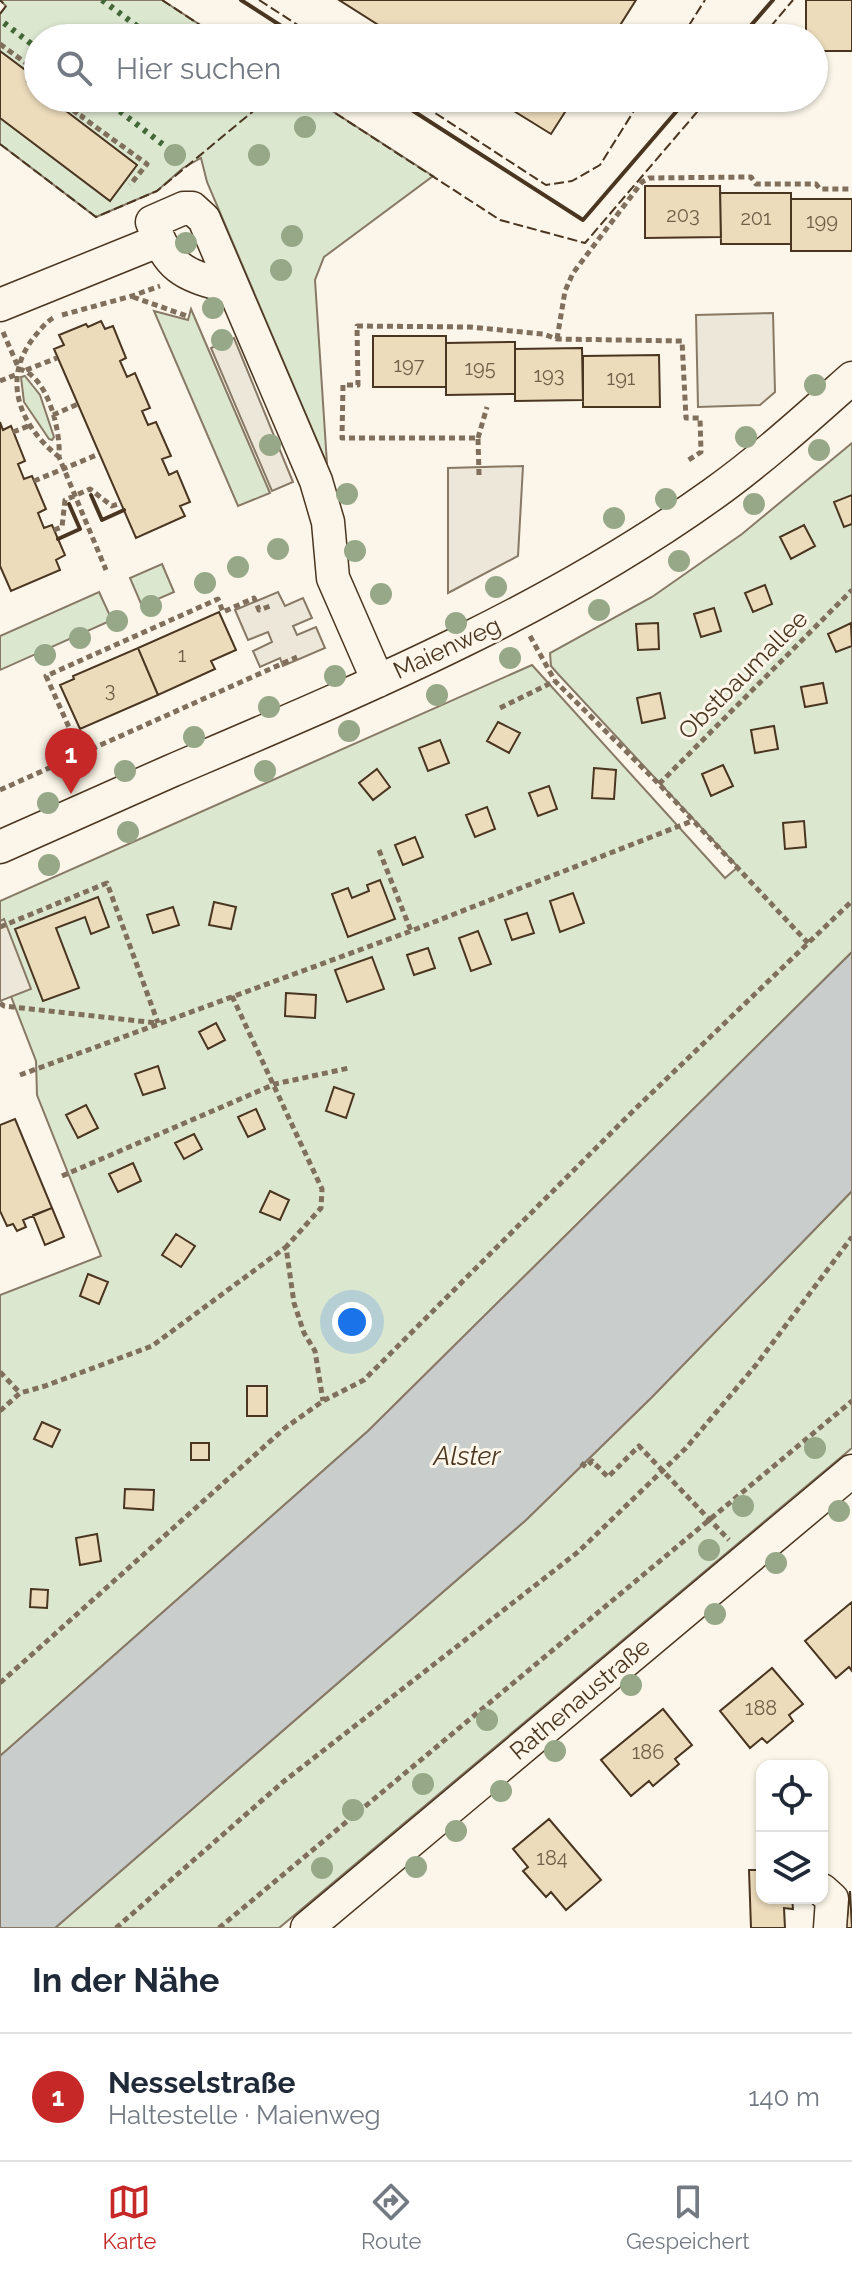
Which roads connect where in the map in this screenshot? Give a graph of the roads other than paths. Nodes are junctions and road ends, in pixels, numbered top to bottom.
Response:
1 (158, 241) junction
2 (232, 288) junction
3 (2, 321) edge
4 (852, 378) edge
5 (378, 681) junction
6 (0, 847) edge
7 (852, 1471) edge
8 (828, 1895) edge
9 (307, 1928) edge
10 (830, 1928) edge

1 - 2 street
1 - 2 street
1 - 3 street
2 - 5 street
4 - 5 street, Maienweg
5 - 6 street, Maienweg
7 - 9 street, Rathenaustraße
8 - 10 street

